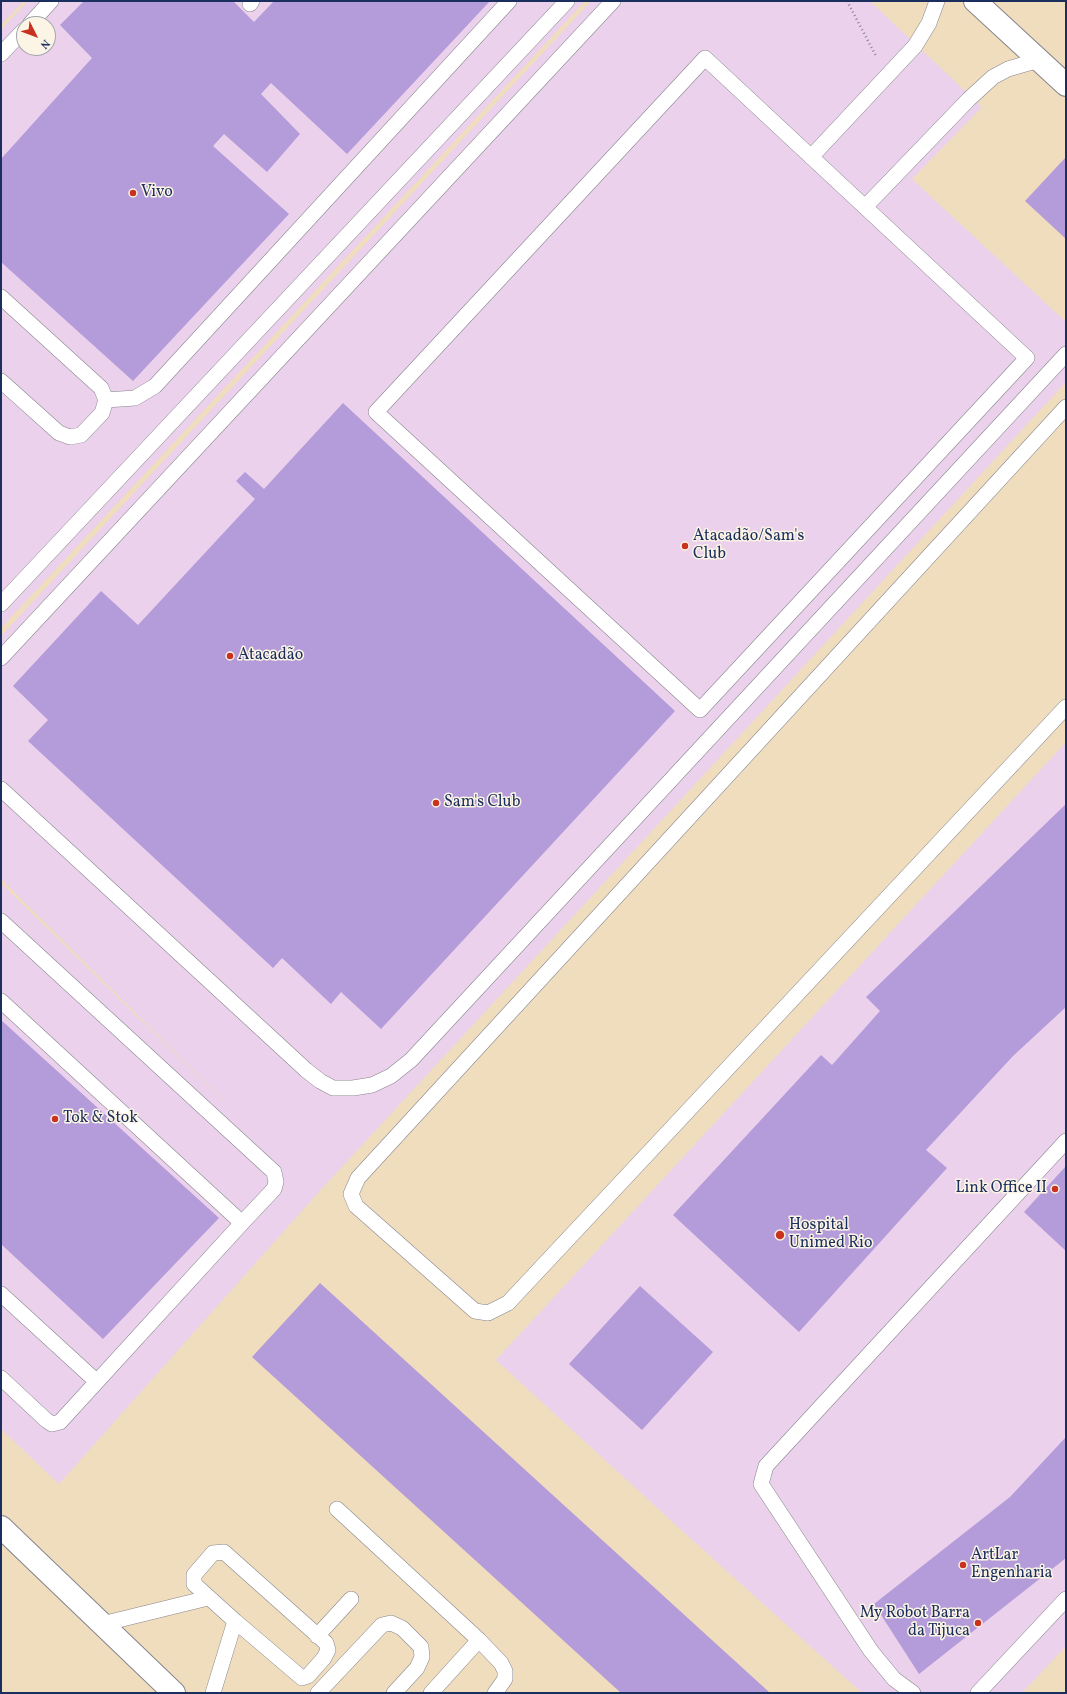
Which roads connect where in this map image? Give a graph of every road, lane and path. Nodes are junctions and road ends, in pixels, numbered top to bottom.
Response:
1 (51, 1) edge
2 (509, 1) edge
3 (567, 1) edge
4 (613, 1) edge
5 (847, 1) edge
6 (936, 1) edge
7 (975, 1) edge
8 (37, 16) edge
9 (16, 38) edge
10 (1, 54) edge
11 (1039, 60) junction
12 (879, 61) dead end
13 (1066, 86) edge
14 (811, 157) junction
15 (865, 207) junction
16 (1, 297) edge
17 (1066, 354) edge
18 (1, 381) edge
19 (106, 400) junction
20 (1066, 407) edge
21 (1, 604) edge
22 (1, 658) edge
23 (1066, 707) edge
24 (1, 789) edge
25 (1, 921) edge
26 (1, 1001) edge
27 (1066, 1141) edge
28 (242, 1224) junction
29 (1, 1294) edge
30 (1, 1378) edge
31 (96, 1381) junction
32 (337, 1509) dead end
33 (1, 1527) edge
34 (208, 1598) junction
35 (351, 1599) dead end
36 (1066, 1599) edge
37 (236, 1621) junction
38 (102, 1624) junction
39 (317, 1636) junction
40 (479, 1640) junction
41 (174, 1693) edge
42 (213, 1693) edge
43 (318, 1693) edge
44 (394, 1693) edge
45 (431, 1693) edge
46 (495, 1693) edge
47 (913, 1693) edge
48 (978, 1693) edge

1 - 8 lane
2 - 19 lane
3 - 21 lane
4 - 22 lane
5 - 12 path
6 - 14 lane
7 - 11 main road
9 - 10 lane
11 - 13 main road
11 - 15 lane
14 - 15 lane
14 - 15 lane
16 - 19 lane
17 - 24 lane
18 - 19 lane
20 - 23 lane
25 - 28 lane
26 - 28 lane
27 - 47 lane
28 - 31 lane
29 - 31 lane
30 - 31 lane
32 - 40 lane
33 - 38 main road
34 - 37 lane
34 - 38 lane
34 - 39 lane
35 - 39 lane
36 - 48 lane
37 - 39 lane
37 - 42 lane
38 - 41 main road
40 - 45 lane
40 - 46 lane
43 - 44 lane

